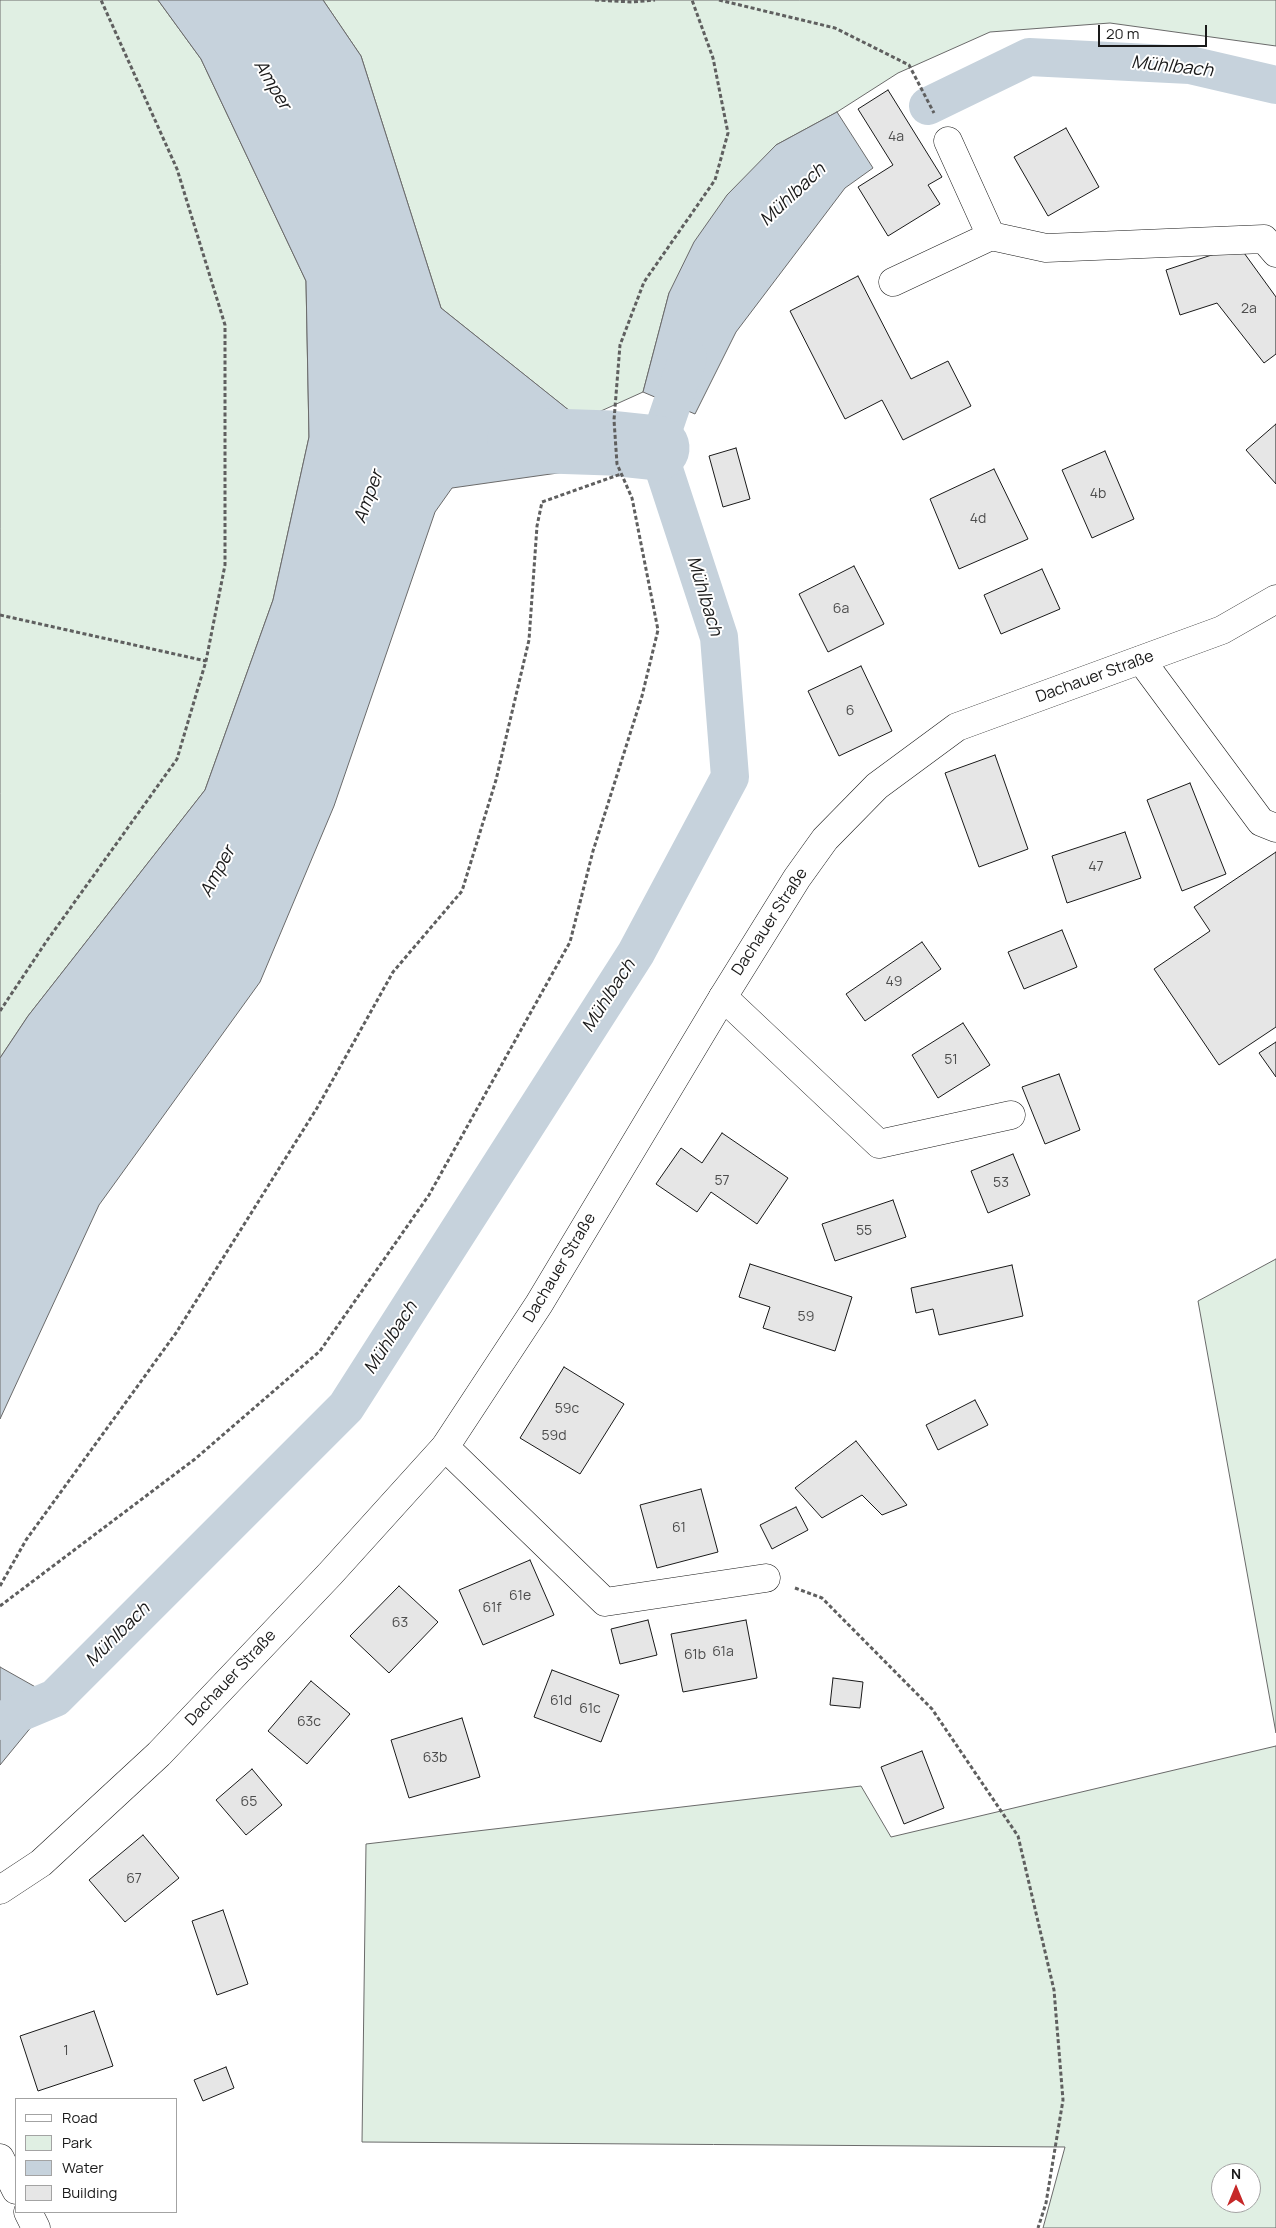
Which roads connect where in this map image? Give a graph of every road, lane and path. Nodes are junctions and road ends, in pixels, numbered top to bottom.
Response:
1 (101, 0) edge
2 (595, 0) edge
3 (656, 0) edge
4 (692, 0) edge
5 (719, 0) edge
6 (948, 141) joint
7 (991, 236) junction
8 (1276, 253) edge
9 (893, 282) dead end
10 (621, 474) junction
11 (1276, 599) edge
12 (0, 615) edge
13 (1141, 660) junction
14 (206, 661) junction
15 (1276, 828) edge
16 (723, 997) junction
17 (0, 1011) edge
18 (1011, 1115) dead end
19 (445, 1447) junction
20 (766, 1578) joint
21 (0, 1586) edge
22 (0, 1606) edge
23 (0, 1890) edge
24 (0, 2158) edge
25 (15, 2188) edge
26 (28, 2213) edge
27 (36, 2228) edge
28 (1038, 2228) edge

1 - 14 path
2 - 3 path
4 - 10 path
5 - 6 path
6 - 7 main road
7 - 8 main road
7 - 9 main road
10 - 21 path
10 - 22 path
11 - 13 main road, Dachauer Straße
12 - 14 path
13 - 15 main road
13 - 16 main road, Dachauer Straße
14 - 17 path
16 - 18 main road
16 - 19 main road, Dachauer Straße
19 - 20 main road
19 - 23 main road, Dachauer Straße
20 - 28 path
24 - 25 main road
26 - 27 main road

